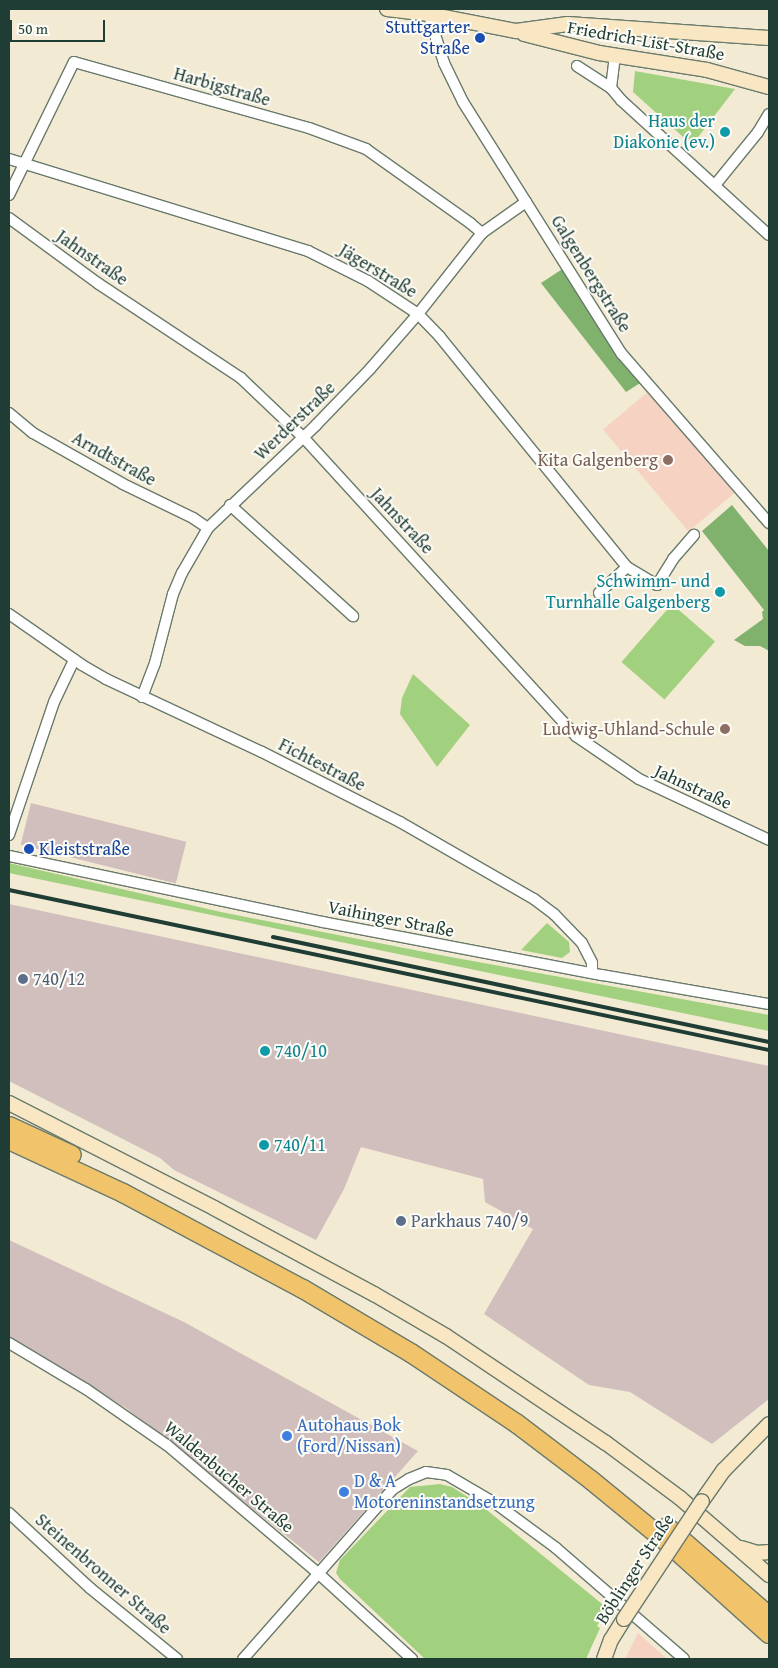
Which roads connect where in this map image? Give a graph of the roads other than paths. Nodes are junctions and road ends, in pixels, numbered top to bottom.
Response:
1 (387, 9) edge
2 (428, 11) edge
3 (516, 31) junction
4 (769, 38) edge
5 (615, 56) junction
6 (576, 66) dead end
7 (769, 87) edge
8 (611, 88) junction
9 (767, 118) edge
10 (9, 159) edge
11 (23, 165) junction
12 (715, 185) junction
13 (9, 196) edge
14 (526, 202) junction
15 (9, 218) edge
16 (482, 233) junction
17 (769, 235) edge
18 (418, 314) junction
19 (9, 413) edge
20 (303, 438) junction
21 (230, 505) junction
22 (769, 523) edge
23 (208, 528) junction
24 (694, 534) dead end
25 (627, 566) junction
26 (599, 593) dead end
27 (9, 614) edge
28 (353, 616) dead end
29 (74, 660) junction
30 (142, 697) junction
31 (9, 835) edge
32 (769, 840) edge
33 (9, 856) edge
34 (592, 973) junction
35 (769, 1004) edge
36 (9, 1103) edge
37 (9, 1126) edge
38 (9, 1140) edge
39 (9, 1343) edge
40 (769, 1424) edge
41 (9, 1513) edge
42 (736, 1546) junction
43 (769, 1552) edge
44 (319, 1574) junction
45 (769, 1575) edge
46 (769, 1616) edge
47 (769, 1634) edge
48 (177, 1659) edge
49 (244, 1659) edge
50 (412, 1659) edge
51 (604, 1659) edge
52 (684, 1659) edge

1 - 2 main road
2 - 3 main road
2 - 14 street, Galgenbergstraße
3 - 4 main road
3 - 5 main road, Friedrich-List-Straße
5 - 7 main road, Friedrich-List-Straße
5 - 8 street
6 - 8 street
8 - 12 street
9 - 12 street
10 - 11 street, Jägerstraße
11 - 13 street, Harbigstraße
11 - 16 street, Harbigstraße
11 - 18 street, Jägerstraße
12 - 17 street
14 - 16 street, Werderstraße
14 - 22 street, Galgenbergstraße
15 - 20 street, Jahnstraße
16 - 18 street, Werderstraße
18 - 20 street, Werderstraße
18 - 25 street, Jägerstraße
19 - 23 street, Arndtstraße
20 - 21 street, Werderstraße
20 - 32 street, Jahnstraße
21 - 23 street, Werderstraße
21 - 28 street
23 - 30 street, Werderstraße
24 - 25 street, Jägerstraße
25 - 26 street
27 - 29 street, Fichtestraße
29 - 30 street, Fichtestraße
29 - 31 street
30 - 34 street, Fichtestraße
33 - 34 street, Vaihinger Straße
34 - 35 street, Vaihinger Straße
36 - 42 main road
37 - 46 highway
38 - 47 highway
39 - 44 street, Waldenbucher Straße
40 - 51 main road, Böblinger Straße, bridge
41 - 48 street, Steinenbronner Straße
42 - 43 main road
42 - 45 main road
44 - 49 street
44 - 50 street, Waldenbucher Straße
44 - 52 street

